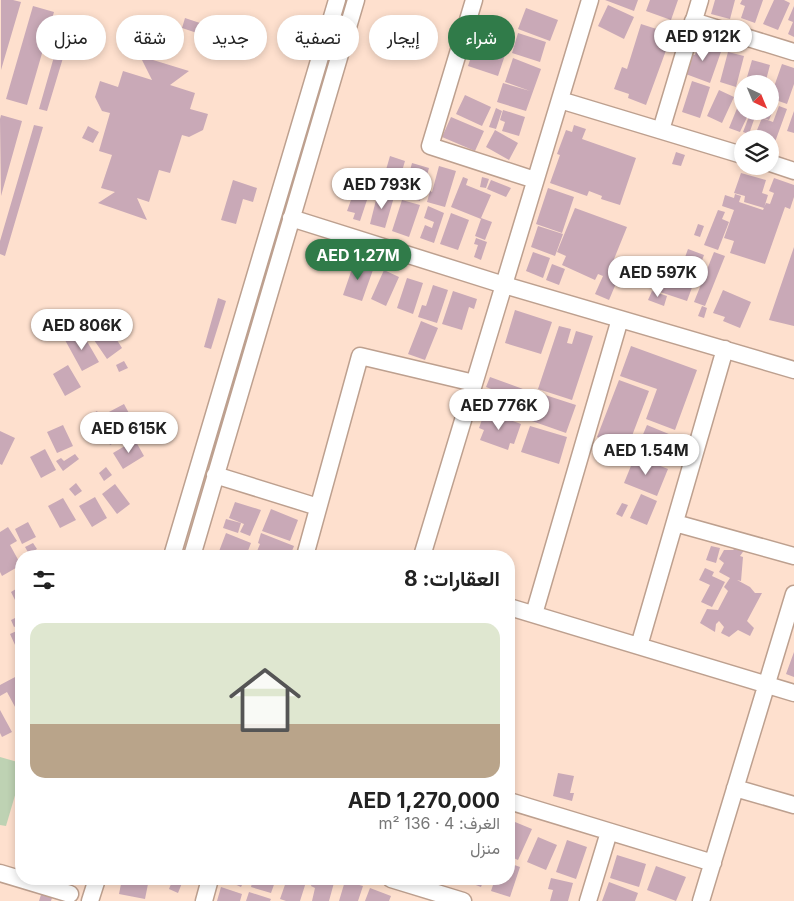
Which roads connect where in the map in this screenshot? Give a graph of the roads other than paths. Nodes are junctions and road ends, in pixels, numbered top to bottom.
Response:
1 (337, 0) edge
2 (356, 0) edge
3 (474, 0) edge
4 (590, 0) edge
5 (700, 0) edge
6 (693, 22) junction
7 (794, 52) edge
8 (560, 100) junction
9 (661, 130) junction
10 (734, 153) edge
11 (779, 166) edge
12 (794, 171) edge
13 (535, 180) junction
14 (291, 218) junction
15 (504, 285) junction
16 (620, 319) junction
17 (724, 350) junction
18 (794, 370) edge
19 (474, 383) junction
20 (215, 475) junction
21 (318, 507) junction
22 (675, 523) junction
23 (174, 550) edge
24 (194, 550) edge
25 (307, 550) edge
26 (424, 550) edge
27 (794, 556) edge
28 (794, 594) edge
29 (515, 609) edge
30 (534, 614) junction
31 (639, 646) junction
32 (767, 684) junction
33 (794, 693) edge
34 (736, 788) junction
35 (515, 804) edge
36 (794, 806) edge
37 (609, 832) junction
38 (712, 864) junction
39 (0, 873) edge
40 (15, 877) edge
41 (47, 885) edge
42 (94, 885) edge
43 (208, 885) edge
44 (411, 885) edge
45 (71, 891) edge
46 (90, 901) edge
47 (204, 901) edge
48 (463, 901) edge
49 (588, 901) edge
50 (701, 901) edge

1 - 23 street
2 - 14 street
3 - 13 street
4 - 8 street
5 - 6 street
6 - 7 street
6 - 9 street
8 - 9 street
8 - 13 street
9 - 10 street
11 - 12 street
13 - 15 street
14 - 15 street
14 - 20 street
15 - 16 street
15 - 19 street
16 - 17 street
16 - 30 street
17 - 18 street
17 - 22 street
19 - 21 street
19 - 26 street
20 - 21 street
20 - 24 street
21 - 25 street
22 - 27 street
22 - 31 street
28 - 32 street
29 - 30 street
30 - 31 street
31 - 32 street
32 - 33 street
32 - 34 street
34 - 36 street
34 - 38 street
35 - 37 street
37 - 38 street
37 - 49 street
38 - 50 street
39 - 40 street
41 - 45 street
42 - 46 street
43 - 47 street
44 - 48 street

